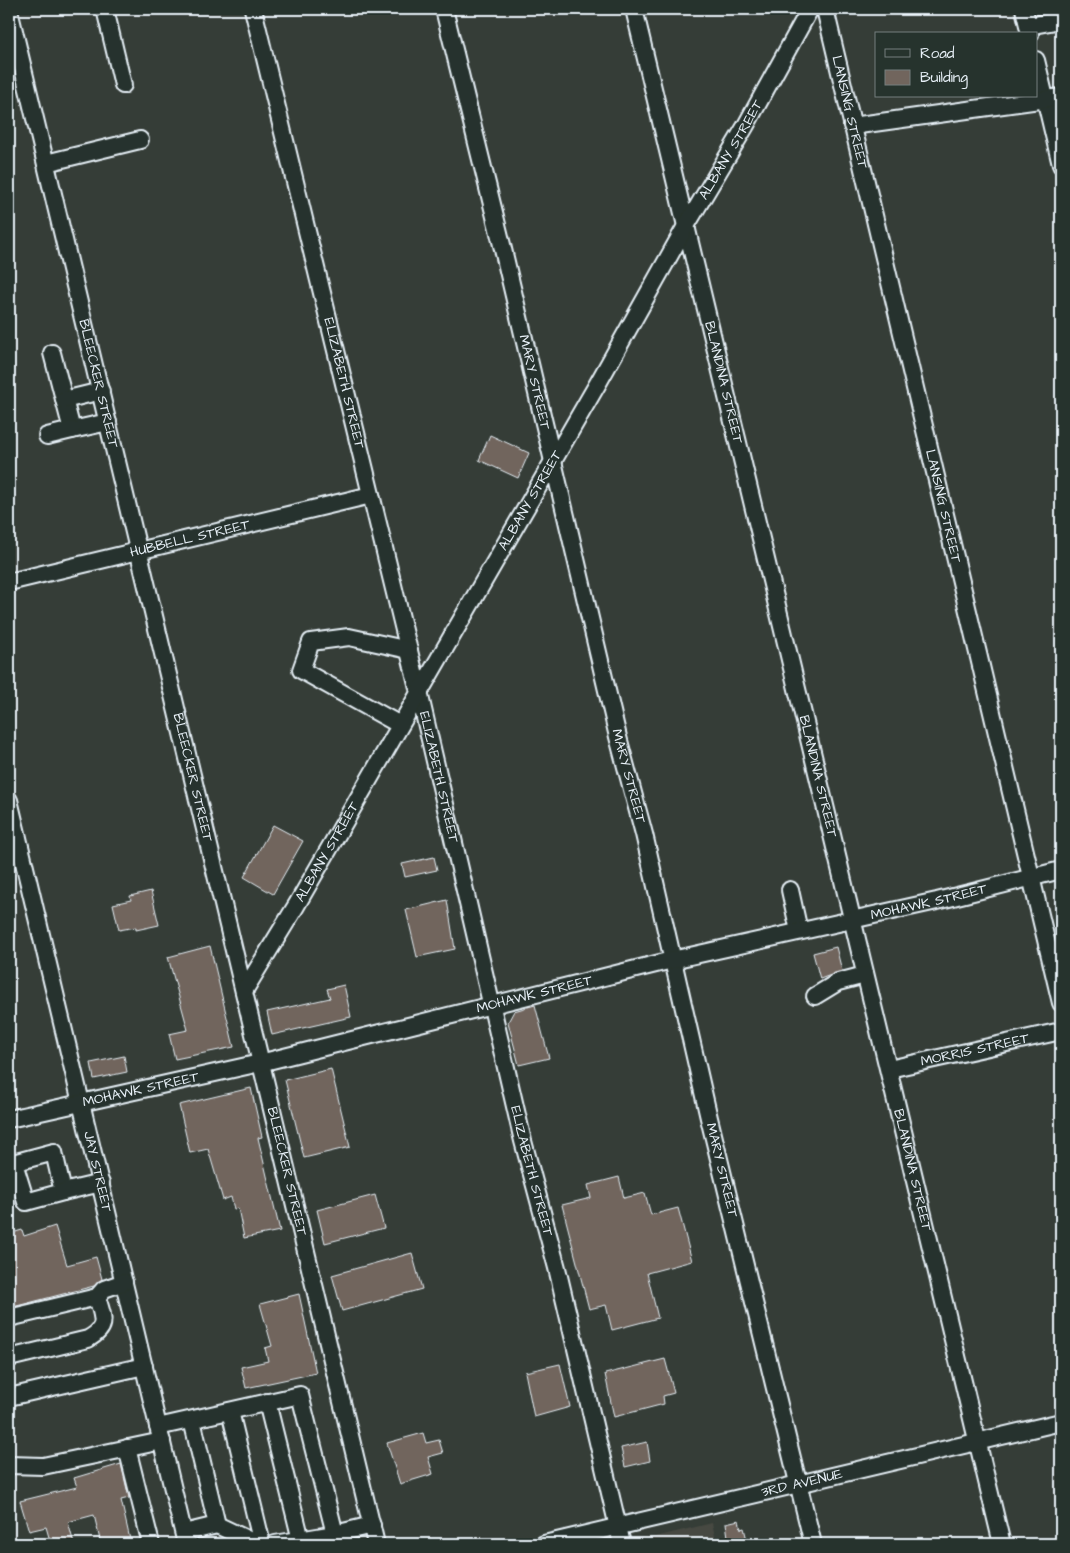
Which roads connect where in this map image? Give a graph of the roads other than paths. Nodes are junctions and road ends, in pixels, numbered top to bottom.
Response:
1 (105, 9) edge
2 (253, 9) edge
3 (444, 9) edge
4 (634, 9) edge
5 (810, 9) edge
6 (825, 9) edge
7 (1024, 9) edge
8 (9, 10) edge
9 (1061, 20) edge
10 (1029, 30) edge
11 (1038, 64) edge
12 (123, 85) dead end
13 (1053, 98) edge
14 (852, 126) junction
15 (140, 140) dead end
16 (46, 163) junction
17 (1061, 165) edge
18 (686, 226) junction
19 (52, 353) dead end
20 (101, 391) junction
21 (64, 400) junction
22 (108, 422) junction
23 (72, 430) junction
24 (47, 436) dead end
25 (552, 462) junction
26 (371, 495) junction
27 (139, 551) junction
28 (9, 582) edge
29 (409, 650) junction
30 (419, 692) junction
31 (400, 725) junction
32 (9, 800) edge
33 (1061, 870) edge
34 (1031, 877) junction
35 (790, 890) dead end
36 (852, 919) junction
37 (799, 931) junction
38 (672, 960) junction
39 (865, 975) junction
40 (244, 991) junction
41 (815, 996) dead end
42 (1061, 1003) edge
43 (493, 1006) junction
44 (1061, 1031) edge
45 (260, 1063) junction
46 (889, 1070) junction
47 (82, 1102) junction
48 (9, 1119) edge
49 (11, 1163) edge
50 (101, 1183) junction
51 (63, 1192) junction
52 (124, 1282) junction
53 (97, 1297) junction
54 (9, 1318) edge
55 (9, 1358) edge
56 (144, 1366) junction
57 (9, 1397) edge
58 (268, 1402) junction
59 (230, 1411) junction
60 (192, 1420) junction
61 (1061, 1422) edge
62 (160, 1434) junction
63 (978, 1442) junction
64 (127, 1448) junction
65 (9, 1465) edge
66 (798, 1485) junction
67 (217, 1525) junction
68 (372, 1525) junction
69 (618, 1527) junction
70 (335, 1534) junction
71 (185, 1539) edge
72 (301, 1540) junction
73 (151, 1544) edge
74 (257, 1544) edge
75 (262, 1544) edge
76 (275, 1544) edge
77 (376, 1544) edge
78 (544, 1544) edge
79 (622, 1544) edge
80 (813, 1544) edge
81 (1002, 1544) edge

1 - 12 street
2 - 26 street, ELIZABETH STREET
3 - 25 street, MARY STREET
4 - 18 street, BLANDINA STREET
5 - 18 street, ALBANY STREET
6 - 14 street, LANSING STREET
7 - 10 street
8 - 16 street, BLEECKER STREET
9 - 10 street
11 - 13 street
13 - 14 street
13 - 17 street
14 - 34 street, LANSING STREET
15 - 16 street
16 - 20 street, BLEECKER STREET
18 - 25 street, ALBANY STREET
18 - 36 street, BLANDINA STREET
19 - 21 street
20 - 21 street
20 - 22 street, BLEECKER STREET
21 - 23 street
22 - 23 street
22 - 27 street, BLEECKER STREET
23 - 24 street
25 - 30 street, ALBANY STREET
25 - 38 street, MARY STREET
26 - 27 street, HUBBELL STREET
26 - 29 street, ELIZABETH STREET
27 - 28 street, HUBBELL STREET
27 - 40 street, BLEECKER STREET
29 - 30 street, ELIZABETH STREET
29 - 31 street
30 - 31 street, ALBANY STREET
30 - 43 street, ELIZABETH STREET
31 - 40 street, ALBANY STREET
32 - 47 street, JAY STREET
33 - 34 street, MOHAWK STREET
34 - 36 street, MOHAWK STREET
34 - 42 street, LANSING STREET
35 - 37 street
36 - 37 street, MOHAWK STREET
36 - 39 street, BLANDINA STREET
37 - 38 street, MOHAWK STREET
38 - 43 street, MOHAWK STREET
38 - 66 street, MARY STREET
39 - 41 street
39 - 46 street, BLANDINA STREET
40 - 45 street, BLEECKER STREET
43 - 45 street, MOHAWK STREET
43 - 69 street, ELIZABETH STREET
44 - 46 street, MORRIS STREET
45 - 47 street, MOHAWK STREET
45 - 68 street, BLEECKER STREET
46 - 63 street, BLANDINA STREET
47 - 48 street, MOHAWK STREET
47 - 50 street, JAY STREET
49 - 51 street
49 - 51 street
50 - 51 street
50 - 52 street, JAY STREET
52 - 53 street
52 - 56 street, JAY STREET
53 - 54 street
53 - 55 street
56 - 57 street
56 - 62 street, JAY STREET
58 - 59 street
58 - 70 street
58 - 72 street
59 - 60 street
59 - 75 street
60 - 62 street
60 - 67 street
61 - 63 street, 3RD AVENUE
62 - 64 street
62 - 71 street, JAY STREET
63 - 66 street, 3RD AVENUE
63 - 81 street, BLANDINA STREET
64 - 65 street
64 - 73 street
66 - 69 street, 3RD AVENUE
66 - 80 street, MARY STREET
67 - 71 street
67 - 74 street
68 - 70 street
68 - 77 street, BLEECKER STREET
69 - 78 street, 3RD AVENUE
69 - 79 street, ELIZABETH STREET
70 - 72 street
72 - 76 street

